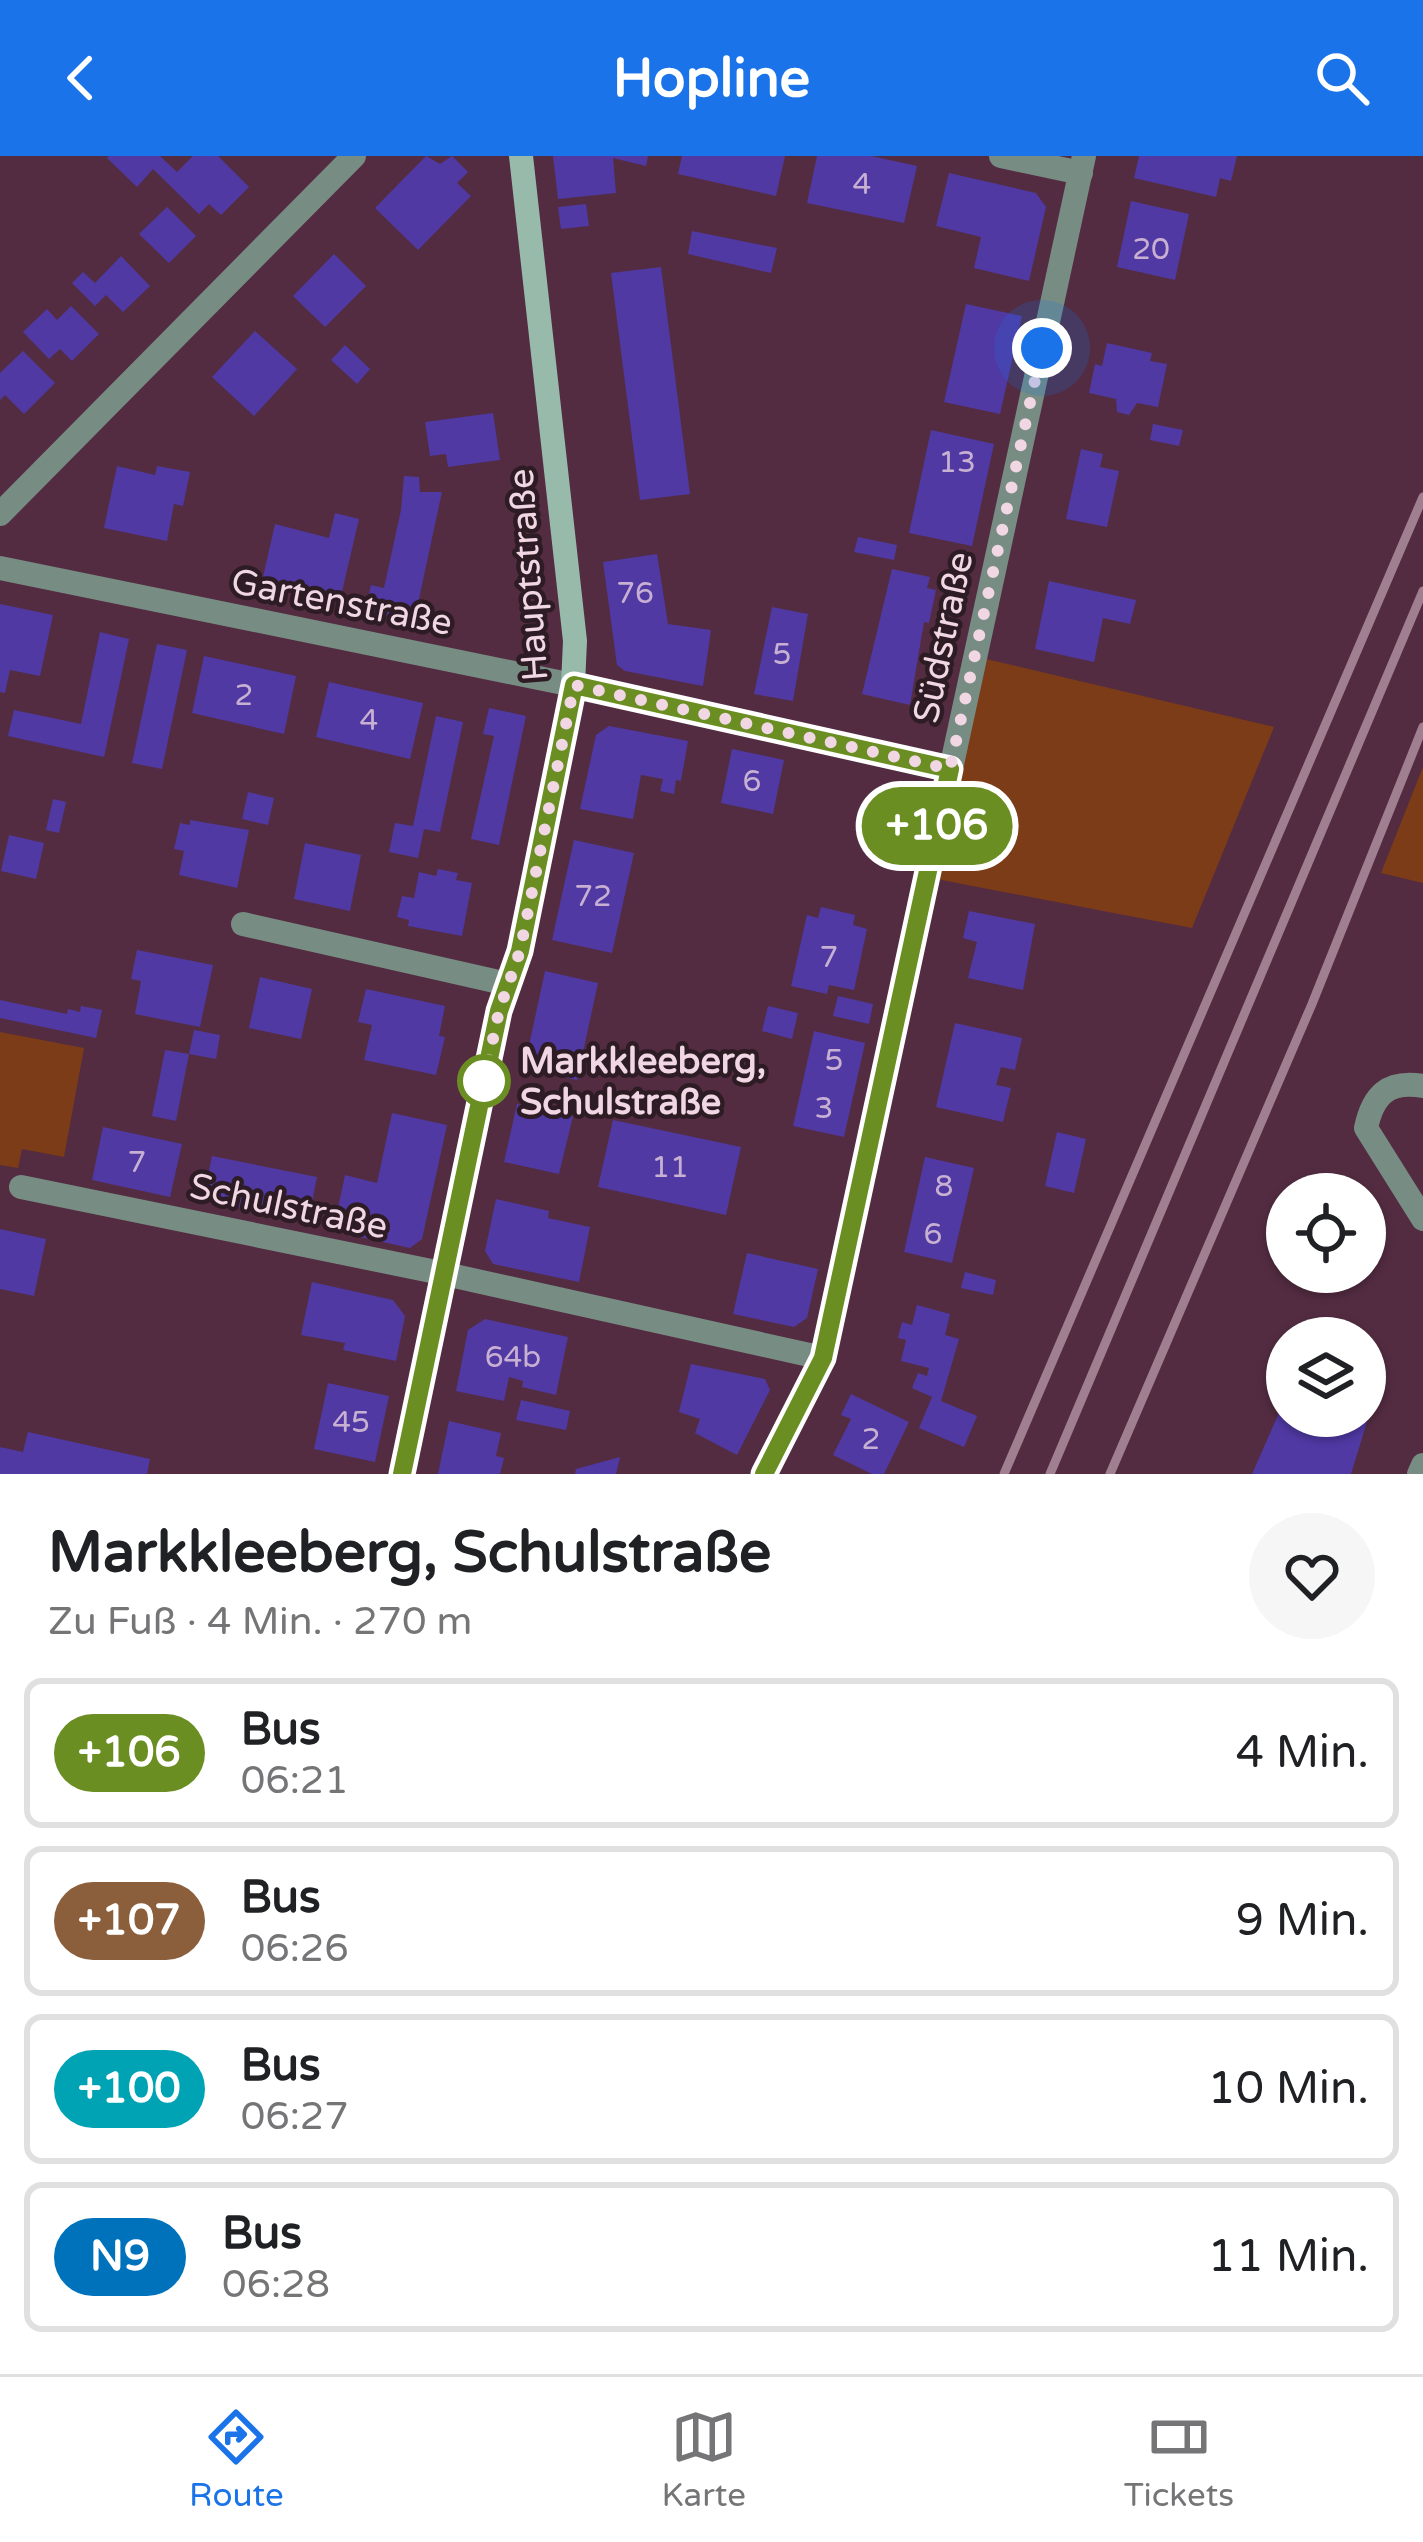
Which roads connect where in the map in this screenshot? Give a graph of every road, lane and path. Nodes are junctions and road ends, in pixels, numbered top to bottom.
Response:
1 (354, 156) edge
2 (521, 156) edge
3 (1001, 156) edge
4 (1083, 164) edge
5 (0, 514) edge
6 (0, 568) edge
7 (574, 685) junction
8 (950, 769) junction
9 (243, 924) dead end
10 (508, 983) junction
11 (1423, 1086) edge
12 (21, 1187) dead end
13 (1423, 1219) edge
14 (441, 1274) junction
15 (823, 1358) junction
16 (1423, 1465) edge
17 (401, 1474) edge
18 (764, 1474) edge
19 (1419, 1474) edge

1 - 5 street
2 - 7 main road, Hauptstraße
3 - 4 street
4 - 8 street, Südstraße
6 - 7 street, Gartenstraße
7 - 8 street, Gartenstraße
7 - 10 main road, Hauptstraße
8 - 15 street, Südstraße
9 - 10 street
10 - 14 main road, Hauptstraße
11 - 13 street
12 - 14 street, Schulstraße
14 - 15 street, Schulstraße
14 - 17 main road, Hauptstraße
15 - 18 street, Südstraße
16 - 19 street

